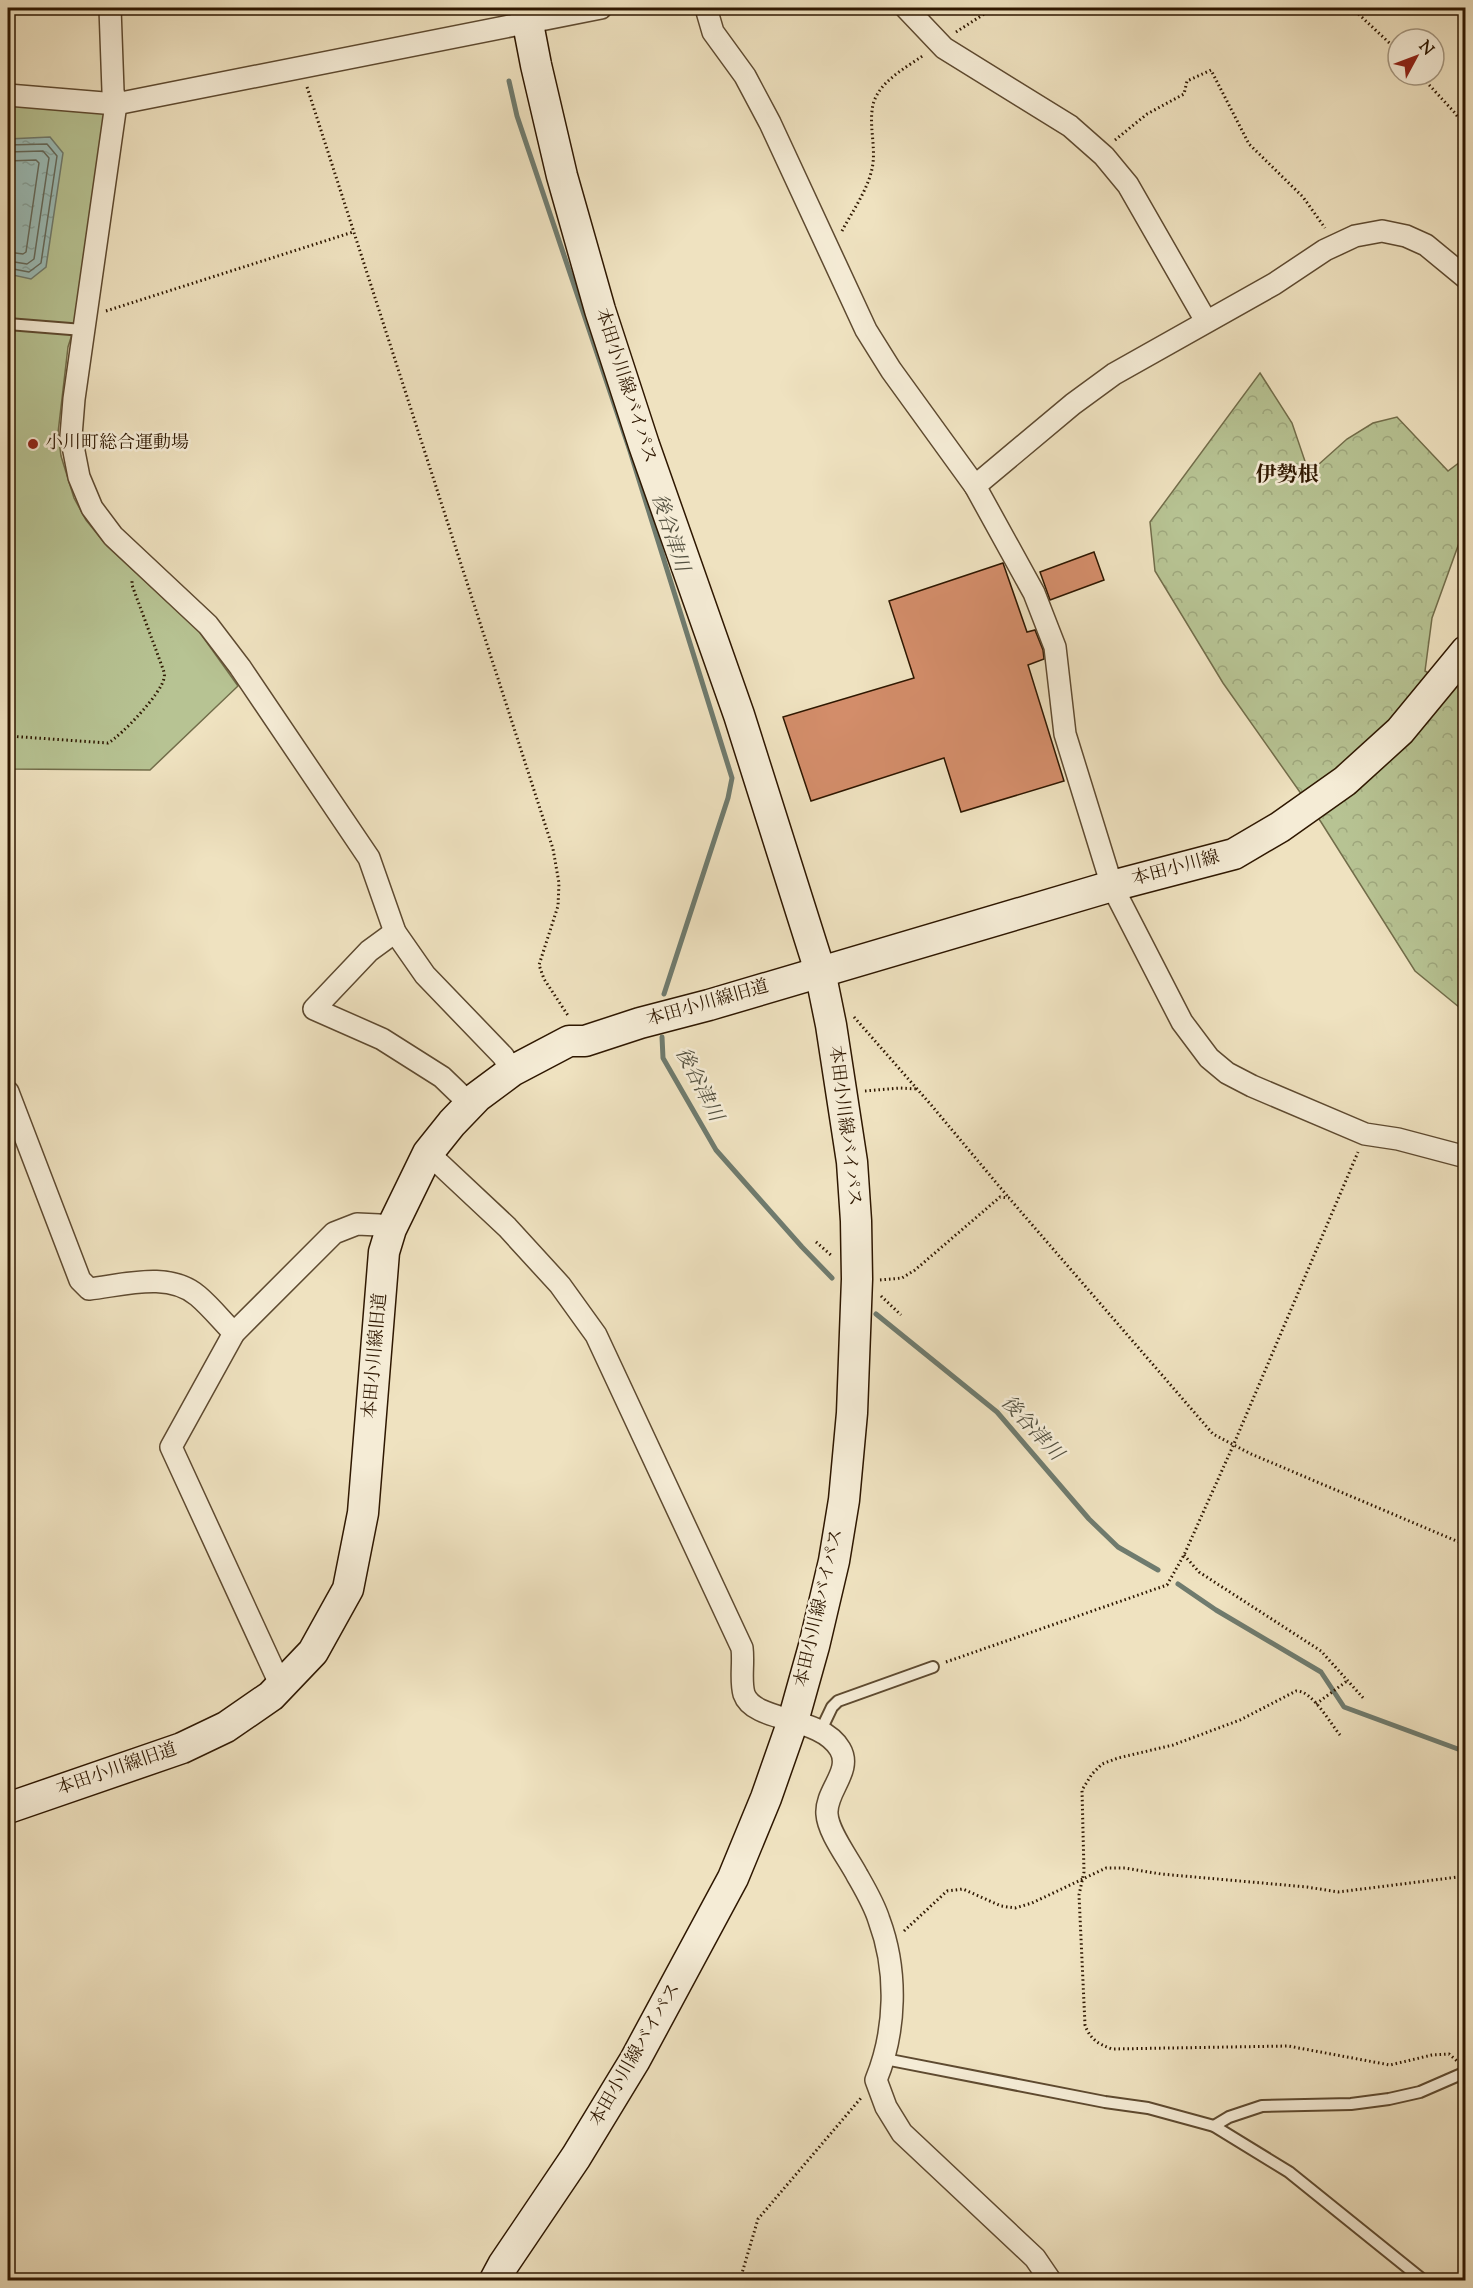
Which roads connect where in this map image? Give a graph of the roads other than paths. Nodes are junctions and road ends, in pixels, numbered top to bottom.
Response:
1 (110, 8) edge
2 (601, 8) edge
3 (706, 8) edge
4 (906, 8) edge
5 (526, 15) edge
6 (10, 92) edge
7 (116, 104) junction
8 (1466, 278) edge
9 (85, 320) junction
10 (1206, 321) junction
11 (8, 324) edge
12 (975, 486) junction
13 (1466, 651) edge
14 (1112, 886) junction
15 (395, 932) junction
16 (820, 971) junction
17 (512, 1071) junction
18 (8, 1092) edge
19 (470, 1104) junction
20 (428, 1153) junction
21 (1466, 1157) edge
22 (391, 1229) junction
23 (234, 1333) junction
24 (933, 1667) road end
25 (281, 1686) junction
26 (793, 1721) junction
27 (821, 1730) junction
28 (8, 1808) edge
29 (885, 2059) junction
30 (1465, 2072) edge
31 (1214, 2126) junction
32 (495, 2280) edge
33 (1050, 2280) edge
34 (1423, 2280) edge

1 - 7 street
2 - 5 street
3 - 12 street
4 - 10 street
5 - 7 street
5 - 16 street, 本田小川線バイパス
6 - 7 street
7 - 9 street
8 - 10 street
9 - 11 lane
9 - 15 street
10 - 12 street
12 - 14 street
13 - 14 street, 本田小川線
14 - 16 street, 本田小川線
14 - 21 street
15 - 17 street
15 - 19 street
16 - 17 street, 本田小川線旧道
16 - 26 street, 本田小川線バイパス
17 - 19 street, 本田小川線旧道
18 - 23 street
19 - 20 street, 本田小川線旧道
20 - 22 street, 本田小川線旧道
20 - 26 street
22 - 23 street
22 - 25 street, 本田小川線旧道
23 - 25 street
24 - 27 lane
25 - 28 street, 本田小川線旧道
26 - 27 street
26 - 32 street, 本田小川線バイパス
27 - 29 street
29 - 31 lane
29 - 33 street
30 - 31 lane
31 - 34 lane

